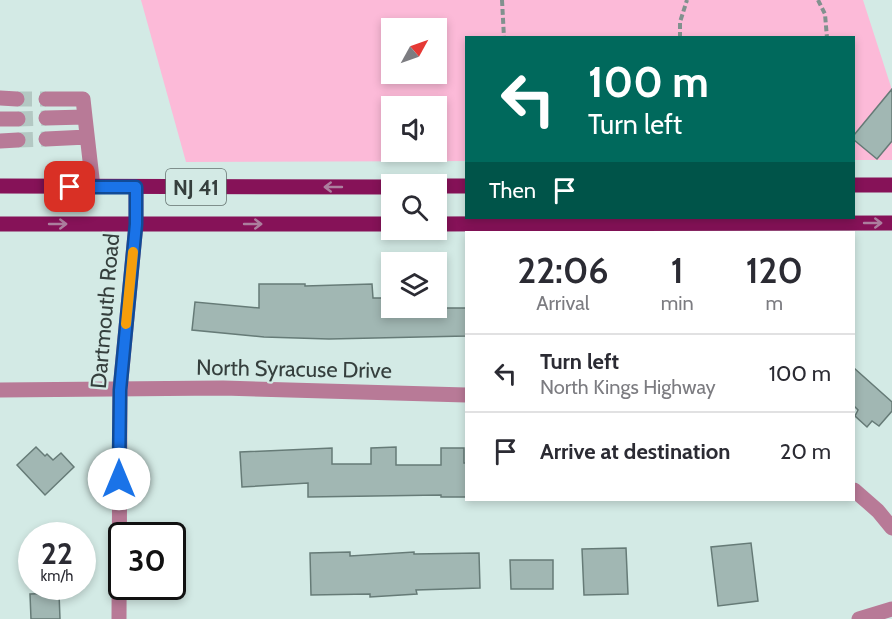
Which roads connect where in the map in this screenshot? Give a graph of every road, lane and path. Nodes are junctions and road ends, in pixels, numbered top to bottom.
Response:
1 (502, 0) edge
2 (687, 0) edge
3 (818, 0) edge
4 (504, 36) edge
5 (680, 36) edge
6 (827, 36) edge
7 (0, 98) edge
8 (17, 99) tunnel mouth
9 (46, 99) tunnel mouth
10 (85, 117) junction
11 (46, 118) tunnel mouth
12 (0, 119) edge
13 (18, 119) tunnel mouth
14 (87, 137) junction
15 (46, 139) tunnel mouth
16 (18, 140) tunnel mouth
17 (0, 141) edge
18 (855, 185) edge
19 (892, 185) edge
20 (0, 186) edge
21 (447, 186) edge
22 (465, 186) edge
23 (93, 187) junction
24 (136, 187) junction
25 (381, 187) edge
26 (892, 223) edge
27 (0, 224) edge
28 (136, 224) junction
29 (381, 224) edge
30 (447, 224) edge
31 (0, 390) edge
32 (120, 390) junction
33 (465, 395) edge
34 (855, 490) edge
35 (892, 528) edge
36 (892, 609) edge
37 (119, 619) edge
38 (860, 619) edge

1 - 4 path
2 - 5 path
3 - 6 path
7 - 8 street
9 - 10 street
10 - 11 street
10 - 14 street
12 - 13 street
14 - 15 street
14 - 23 street
16 - 17 street
18 - 19 main road
20 - 23 main road, NJ 41
21 - 22 main road
23 - 24 main road, NJ 41
25 -> 24 main road, NJ 41
24 - 28 street, Dartmouth Road
30 -> 26 main road
27 -> 28 main road, NJ 41
28 -> 29 main road, NJ 41
28 - 32 street, Dartmouth Road
31 - 32 street, North Syracuse Drive
32 - 33 street, North Syracuse Drive
32 - 37 street, Dartmouth Road
34 - 35 street
36 - 38 street

